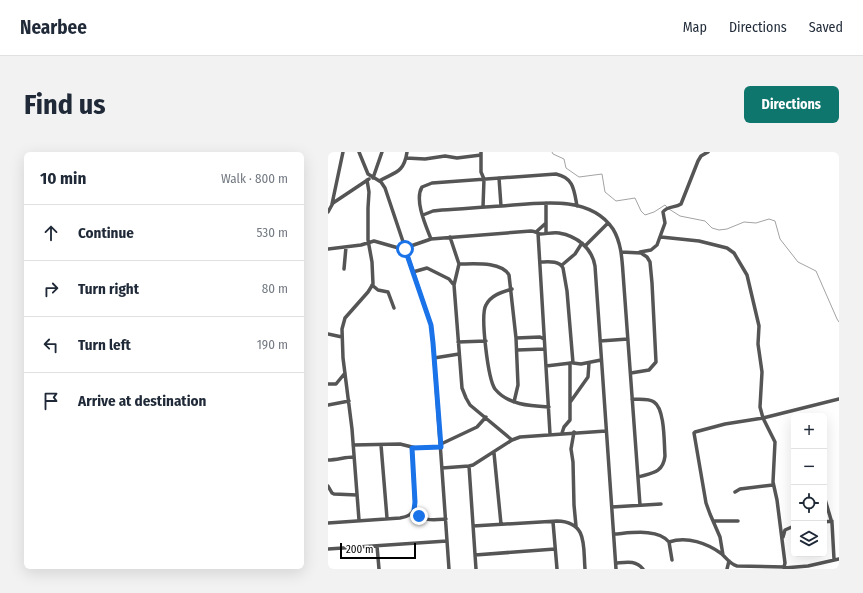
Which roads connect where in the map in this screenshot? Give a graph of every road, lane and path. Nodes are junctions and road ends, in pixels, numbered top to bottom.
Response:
1 (343, 152) edge
2 (359, 152) edge
3 (382, 152) edge
4 (407, 152) edge
5 (708, 152) edge
6 (481, 154) edge
7 (406, 158) junction
8 (372, 178) junction
9 (484, 178) junction
10 (499, 178) junction
11 (367, 180) junction
12 (379, 181) junction
13 (546, 203) junction
14 (332, 205) junction
15 (501, 206) junction
16 (577, 206) junction
17 (483, 207) junction
18 (328, 212) edge
19 (423, 215) junction
20 (546, 223) junction
21 (608, 223) junction
22 (537, 233) junction
23 (546, 233) junction
24 (450, 237) junction
25 (661, 237) junction
26 (431, 239) junction
27 (369, 243) junction
28 (584, 244) junction
29 (346, 247) junction
30 (328, 249) edge
31 (405, 249) junction
32 (621, 252) junction
33 (637, 252) junction
34 (540, 262) junction
35 (459, 264) junction
36 (562, 265) junction
37 (344, 269) dead end
38 (413, 272) junction
39 (372, 285) junction
40 (454, 285) junction
41 (512, 289) junction
42 (394, 308) dead end
43 (328, 334) edge
44 (342, 337) junction
45 (516, 338) junction
46 (544, 339) junction
47 (628, 339) junction
48 (486, 341) junction
49 (600, 341) junction
50 (458, 342) junction
51 (545, 349) junction
52 (517, 350) junction
53 (459, 354) junction
54 (434, 358) junction
55 (602, 360) junction
56 (572, 363) junction
57 (589, 363) junction
58 (546, 366) junction
59 (345, 372) junction
60 (630, 373) junction
61 (328, 384) edge
62 (839, 399) edge
63 (632, 400) junction
64 (349, 401) junction
65 (514, 402) junction
66 (571, 402) junction
67 (328, 405) edge
68 (549, 407) junction
69 (486, 418) junction
70 (764, 418) junction
71 (606, 431) junction
72 (574, 432) junction
73 (562, 433) junction
74 (550, 434) junction
75 (512, 440) junction
76 (353, 445) junction
77 (381, 445) junction
78 (441, 446) junction
79 (412, 448) junction
80 (494, 453) junction
81 (354, 457) junction
82 (328, 460) edge
83 (468, 466) junction
84 (442, 468) junction
85 (638, 477) junction
86 (773, 485) junction
87 (328, 486) edge
88 (735, 492) dead end
89 (357, 495) junction
90 (661, 504) dead end
91 (640, 505) junction
92 (827, 505) edge
93 (612, 507) junction
94 (414, 510) junction
95 (387, 518) junction
96 (446, 519) junction
97 (359, 520) junction
98 (713, 521) junction
99 (738, 521) dead end
100 (832, 521) junction
101 (554, 522) junction
102 (827, 522) edge
103 (328, 523) edge
104 (501, 524) junction
105 (473, 526) junction
106 (576, 526) junction
107 (791, 527) edge
108 (614, 534) junction
109 (783, 540) junction
110 (447, 541) junction
111 (669, 542) junction
112 (377, 546) junction
113 (328, 549) edge
114 (555, 549) junction
115 (475, 555) junction
116 (723, 555) junction
117 (834, 559) junction
118 (839, 559) edge
119 (672, 560) dead end
120 (729, 561) junction
121 (616, 563) junction
122 (784, 568) edge
123 (379, 569) edge
124 (449, 569) edge
125 (476, 569) edge
126 (557, 569) edge
127 (585, 569) edge
128 (616, 569) edge
129 (643, 569) edge
130 (727, 569) edge

1 - 14 street
2 - 8 street
3 - 8 street
4 - 7 street
5 - 25 street
6 - 7 street
6 - 9 street
7 - 12 street
8 - 11 street
8 - 12 street
9 - 10 street
9 - 17 street
9 - 19 street
10 - 15 street
10 - 16 street
11 - 14 street
11 - 27 street
12 - 31 street
13 - 15 street
13 - 16 street
13 - 20 street
14 - 18 street
15 - 17 street
16 - 21 street
17 - 19 street
19 - 26 street
20 - 22 street
20 - 23 street
21 - 28 street
21 - 32 street
22 - 23 street
22 - 24 street
22 - 34 street
23 - 28 street
24 - 26 street
24 - 35 street
25 - 33 street
25 - 70 street
26 - 31 street
27 - 29 street
27 - 31 street
27 - 39 street
28 - 36 street
28 - 49 street
29 - 30 street
29 - 37 street
31 - 38 street
32 - 33 street
32 - 47 street
33 - 60 street
34 - 36 street
34 - 46 street
35 - 40 street
35 - 41 street
36 - 56 street
38 - 40 street
38 - 54 street
39 - 42 street
39 - 44 street
40 - 50 street
41 - 45 street
41 - 48 street
43 - 44 street
44 - 59 street
45 - 46 street
45 - 52 street
46 - 51 street
47 - 49 street
47 - 60 street
48 - 50 street
48 - 65 street
49 - 55 street
50 - 53 street
51 - 52 street
51 - 58 street
52 - 65 street
53 - 54 street
53 - 69 street
54 - 78 street
55 - 57 street
55 - 71 street
56 - 57 street
56 - 58 street
56 - 66 street
57 - 66 street
58 - 68 street
59 - 61 street
59 - 64 street
60 - 63 street
62 - 70 street
63 - 85 street
63 - 85 street
64 - 67 street
64 - 76 street
65 - 68 street
66 - 73 street
68 - 74 street
69 - 75 street
69 - 78 street
70 - 86 street
70 - 98 street
71 - 72 street
71 - 93 street
72 - 73 street
72 - 106 street
73 - 74 street
74 - 75 street
75 - 80 street
76 - 77 street
76 - 81 street
77 - 79 street
77 - 95 street
78 - 79 street
78 - 84 street
79 - 94 street
80 - 83 street
80 - 104 street
81 - 82 street
81 - 89 street
83 - 84 street
83 - 105 street
84 - 96 street
85 - 91 street
86 - 88 street
86 - 109 street
87 - 89 street
89 - 97 street
90 - 91 street
91 - 93 street
92 - 100 street
93 - 108 street
94 - 95 street
94 - 96 street
95 - 97 street
96 - 110 street
97 - 103 street
98 - 99 street
98 - 116 street
100 - 102 street
100 - 117 street
101 - 104 street
101 - 106 street
101 - 114 street
104 - 105 street
105 - 115 street
106 - 127 street
107 - 109 street
108 - 111 street
108 - 121 street
109 - 122 street
110 - 112 street
110 - 124 street
111 - 116 street
111 - 119 street
112 - 113 street
112 - 123 street
114 - 115 street
114 - 126 street
115 - 125 street
116 - 120 street
117 - 118 street
117 - 122 street
120 - 122 street
120 - 130 street
121 - 128 street
121 - 129 street

